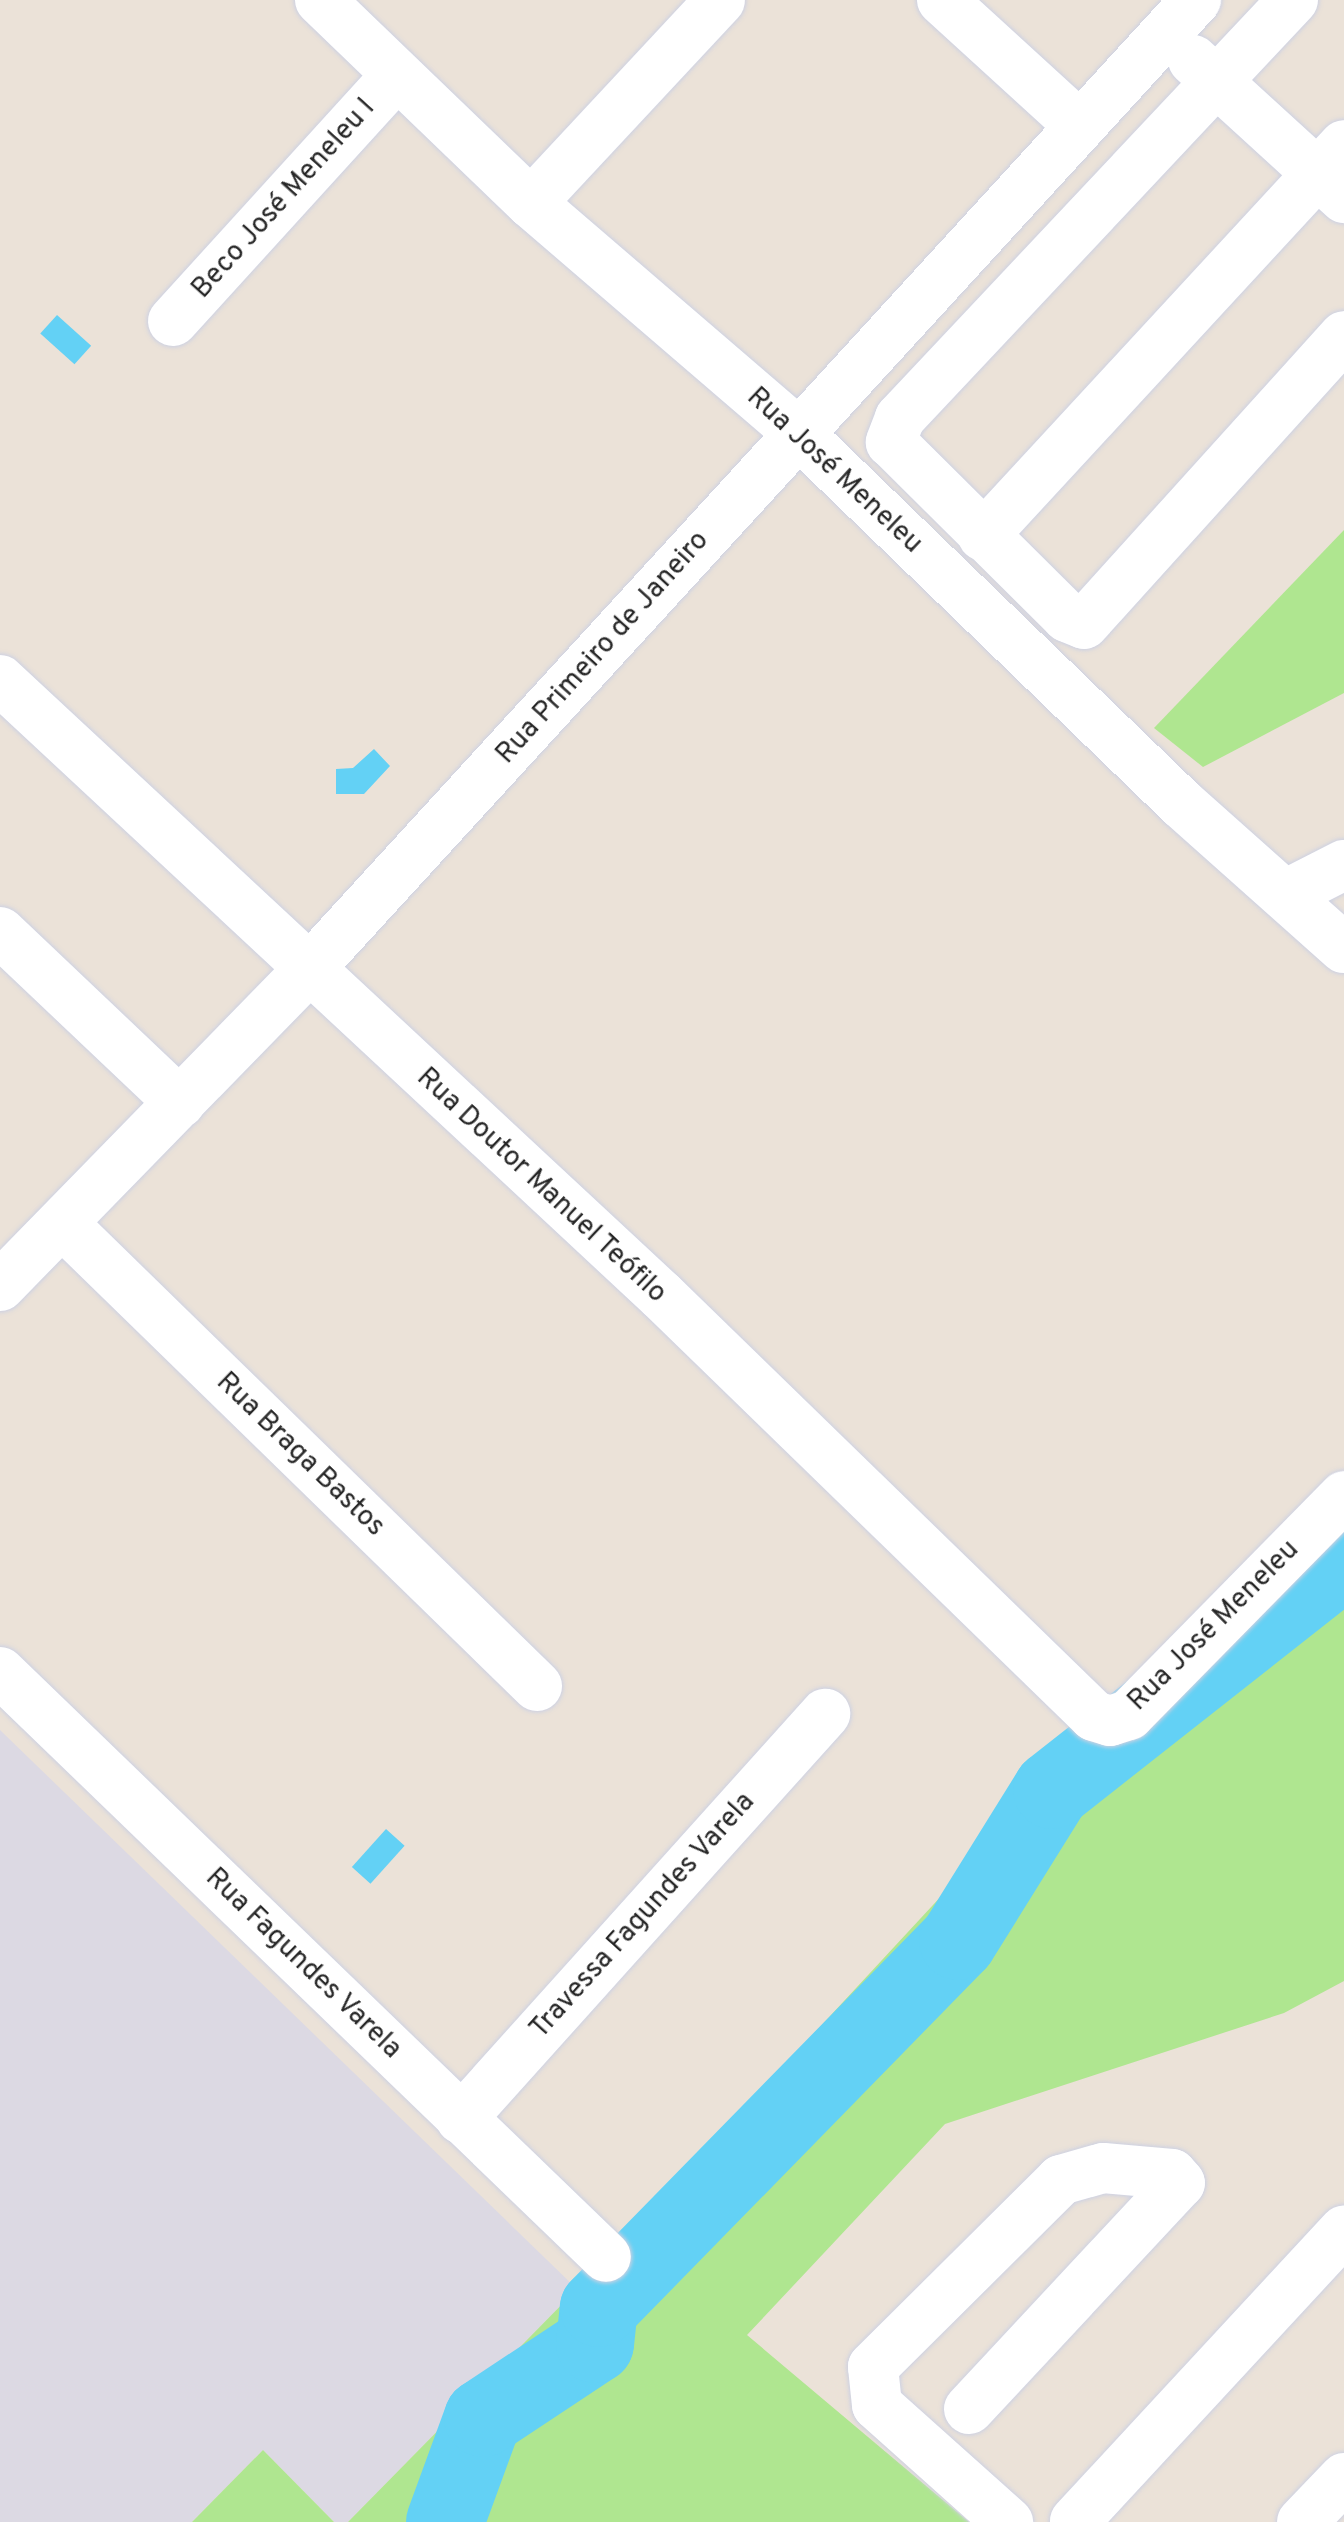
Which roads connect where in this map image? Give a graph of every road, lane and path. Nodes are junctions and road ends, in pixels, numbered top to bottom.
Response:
1 (320, 0) edge
2 (720, 0) edge
3 (942, 0) edge
4 (1293, 0) edge
5 (1180, 17) edge
6 (395, 77) junction
7 (1218, 82) junction
8 (1080, 126) junction
9 (1335, 172) edge
10 (532, 204) junction
11 (174, 321) dead end
12 (1344, 336) edge
13 (798, 434) junction
14 (983, 536) junction
15 (0, 680) edge
16 (1344, 865) edge
17 (1285, 896) junction
18 (0, 932) edge
19 (1344, 948) edge
20 (310, 967) junction
21 (180, 1102) junction
22 (63, 1224) junction
23 (0, 1286) edge
24 (1344, 1496) edge
25 (0, 1672) edge
26 (537, 1686) dead end
27 (1076, 1699) joint
28 (825, 1714) dead end
29 (461, 2118) junction
30 (1344, 2230) edge
31 (606, 2257) dead end
32 (969, 2409) dead end
33 (1344, 2478) edge
34 (1075, 2521) edge
35 (1008, 2522) edge
36 (1302, 2522) edge

1 - 6 street, Rua José Meneleu
2 - 10 street
3 - 8 street
4 - 7 street
5 - 7 street
5 - 8 street, Rua Primeiro de Janeiro
6 - 10 street, Rua José Meneleu
6 - 11 street, Beco José Meneleu I
7 - 9 street
7 - 14 street
8 - 13 street, Rua Primeiro de Janeiro
9 - 14 street
10 - 13 street, Rua José Meneleu
12 - 14 street
13 - 17 street, Rua José Meneleu
13 - 20 street, Rua Primeiro de Janeiro
15 - 20 street, Rua Doutor Manuel Teófilo
16 - 17 street
17 - 19 street, Rua José Meneleu
18 - 21 street
20 - 21 street, Rua Primeiro de Janeiro
20 - 27 street, Rua Doutor Manuel Teófilo
21 - 22 street, Rua Primeiro de Janeiro
22 - 23 street, Rua Primeiro de Janeiro
22 - 26 street, Rua Braga Bastos
24 - 27 street, Rua José Meneleu
25 - 29 street, Rua Fagundes Varela
28 - 29 street, Travessa Fagundes Varela
29 - 31 street, Rua Fagundes Varela
30 - 34 street
32 - 35 street
33 - 36 street

